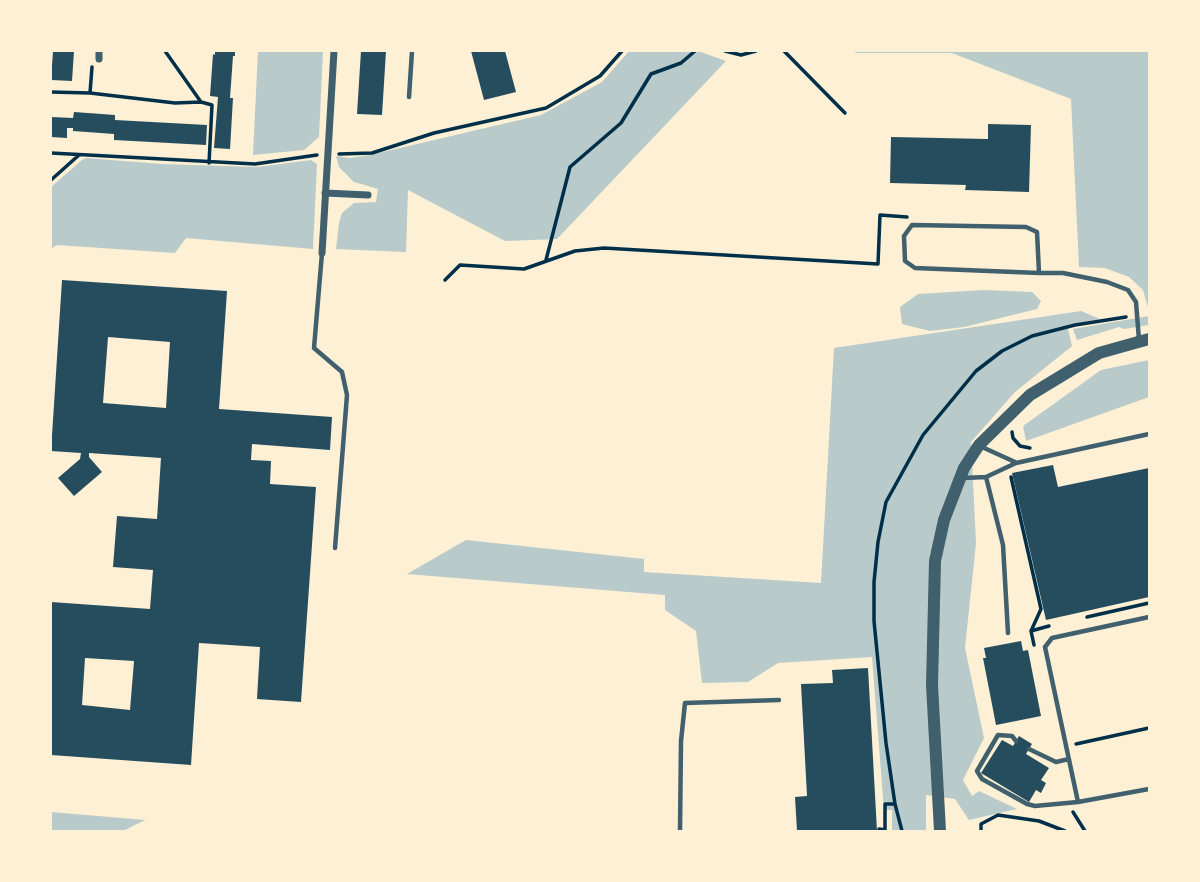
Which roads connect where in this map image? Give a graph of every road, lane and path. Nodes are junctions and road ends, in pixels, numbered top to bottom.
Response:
1 (165, 51) edge
2 (334, 51) edge
3 (412, 51) edge
4 (622, 51) edge
5 (695, 51) edge
6 (725, 51) edge
7 (756, 51) edge
8 (783, 51) edge
9 (99, 55) edge
10 (51, 92) edge
11 (90, 93) junction
12 (409, 97) dead end
13 (201, 102) junction
14 (845, 113) dead end
15 (51, 153) edge
16 (327, 153) junction
17 (79, 155) junction
18 (209, 163) junction
19 (51, 180) edge
20 (325, 193) junction
21 (368, 195) dead end
22 (912, 225) junction
23 (322, 253) joint
24 (546, 261) junction
25 (1039, 273) junction
26 (445, 280) dead end
27 (1144, 340) edge
28 (1004, 420) junction
29 (1149, 434) edge
30 (979, 445) junction
31 (1036, 458) junction
32 (1016, 463) junction
33 (1010, 472) dead end
34 (986, 477) junction
35 (960, 478) junction
36 (335, 548) dead end
37 (1149, 617) edge
38 (1008, 633) dead end
39 (1037, 657) dead end
40 (779, 700) dead end
41 (1149, 728) edge
42 (1016, 741) dead end
43 (1066, 746) junction
44 (1029, 749) dead end
45 (1069, 760) junction
46 (1149, 789) edge
47 (1068, 802) junction
48 (1078, 802) junction
49 (895, 804) dead end
50 (680, 831) edge
51 (879, 831) edge
52 (940, 831) edge
53 (981, 831) edge
54 (1065, 831) edge
55 (1085, 831) edge

1 - 13 path
2 - 16 street
3 - 12 lane
4 - 16 path
5 - 24 path
6 - 7 path
8 - 14 path
9 - 11 path
10 - 11 path
11 - 13 path
13 - 18 path
15 - 17 path
16 - 18 path
16 - 20 street
17 - 18 path
17 - 19 path
20 - 21 street
20 - 23 street
22 - 24 path
22 - 25 lane
22 - 25 lane
23 - 36 lane
24 - 26 path
25 - 27 lane
27 - 28 street
28 - 30 street
28 - 31 path
29 - 31 lane
30 - 32 lane
30 - 35 street
31 - 32 lane
32 - 34 lane
33 - 39 path
34 - 35 lane
34 - 38 lane
35 - 52 street
37 - 43 lane
40 - 50 lane
41 - 43 path
42 - 47 lane
43 - 45 lane
44 - 45 lane
45 - 48 lane
46 - 48 lane
47 - 48 lane
47 - 55 path
49 - 51 path
53 - 54 path

